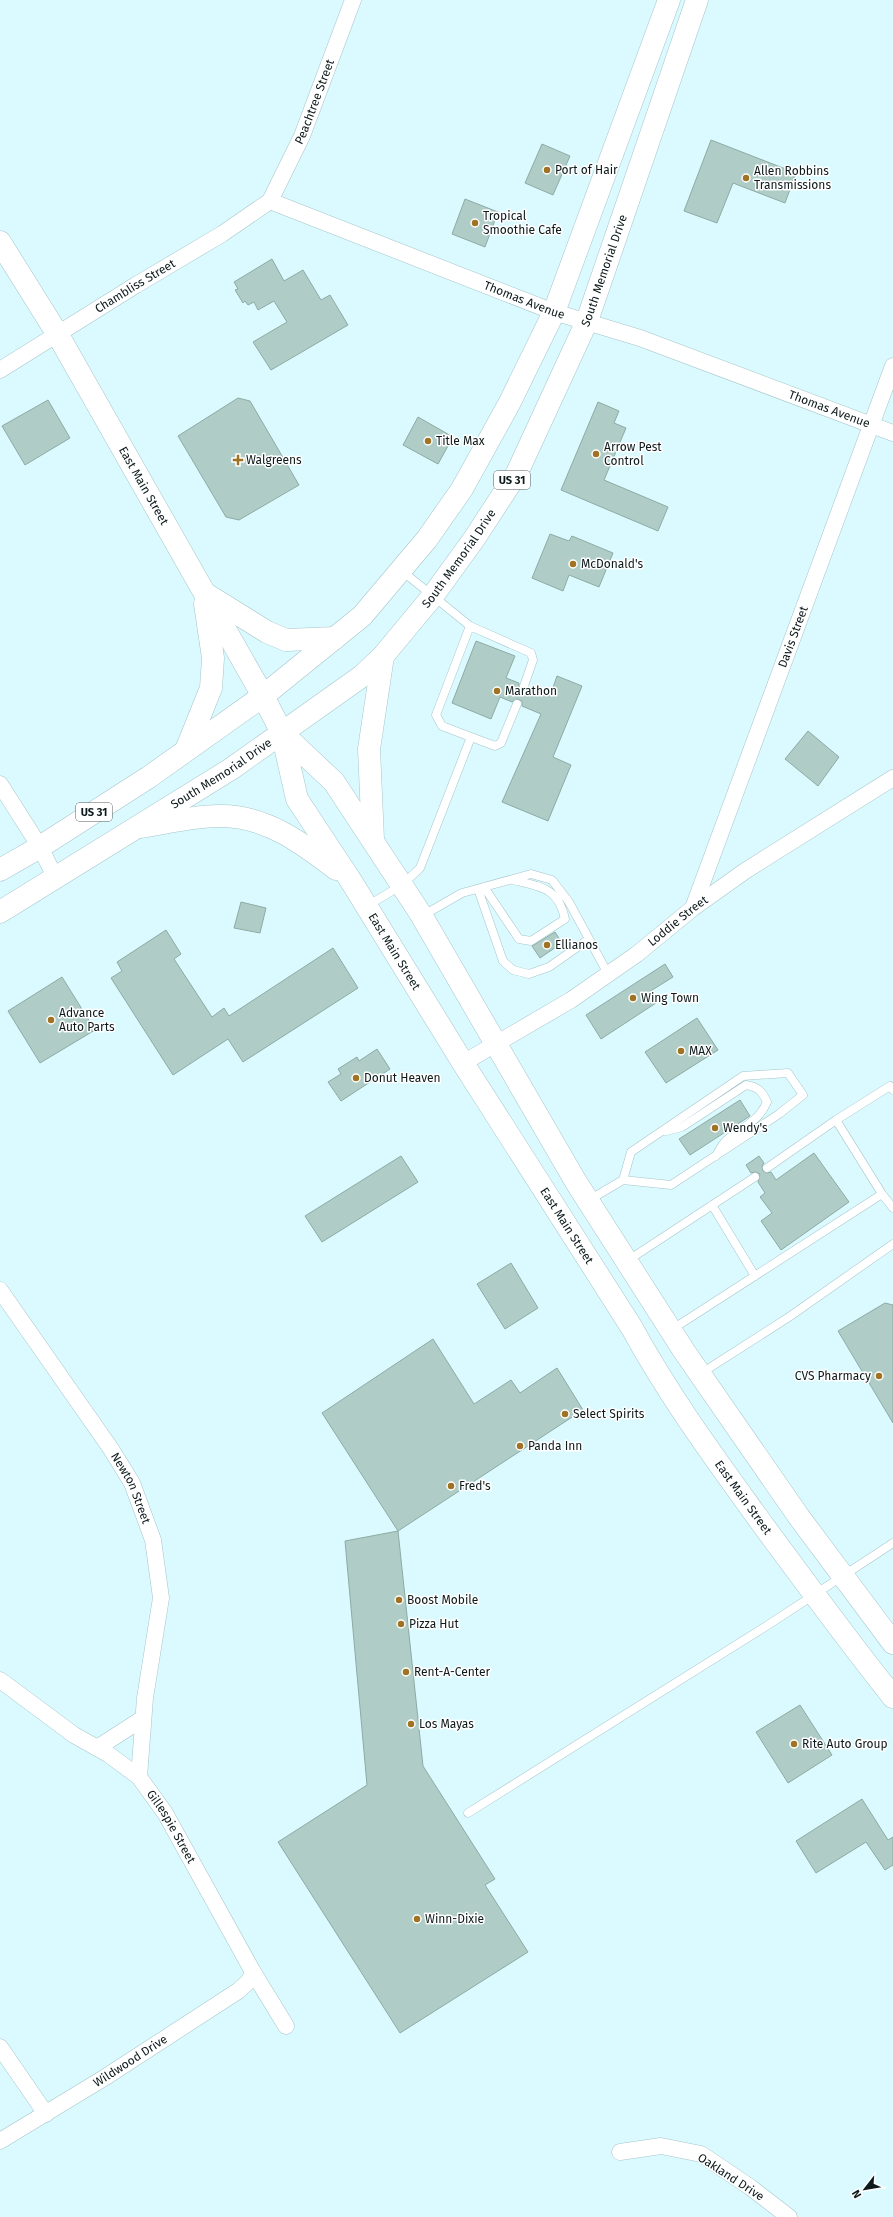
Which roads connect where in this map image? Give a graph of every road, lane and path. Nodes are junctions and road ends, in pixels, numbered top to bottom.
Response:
1 (354, 0) edge
2 (669, 0) edge
3 (697, 0) edge
4 (270, 201) junction
5 (0, 242) edge
6 (554, 312) junction
7 (588, 321) junction
8 (58, 335) junction
9 (893, 366) edge
10 (0, 370) edge
11 (871, 424) junction
12 (893, 433) edge
13 (402, 570) junction
14 (204, 593) junction
15 (432, 597) junction
16 (470, 626) junction
17 (335, 638) junction
18 (383, 656) junction
19 (524, 686) dead end
20 (263, 696) junction
21 (517, 704) dead end
22 (282, 733) junction
23 (471, 737) junction
24 (186, 750) junction
25 (893, 778) edge
26 (0, 784) edge
27 (141, 827) junction
28 (373, 840) junction
29 (40, 847) junction
30 (0, 870) edge
31 (56, 877) junction
32 (512, 880) junction
33 (351, 881) junction
34 (402, 884) junction
35 (481, 888) junction
36 (367, 906) junction
37 (693, 908) junction
38 (0, 912) edge
39 (422, 916) junction
40 (589, 939) junction
41 (608, 974) junction
42 (498, 1043) junction
43 (462, 1063) junction
44 (893, 1090) edge
45 (836, 1120) junction
46 (660, 1132) junction
47 (713, 1160) junction
48 (767, 1168) dead end
49 (754, 1177) dead end
50 (623, 1180) junction
51 (882, 1194) junction
52 (588, 1201) junction
53 (712, 1205) junction
54 (893, 1208) edge
55 (893, 1244) edge
56 (627, 1261) junction
57 (755, 1276) junction
58 (0, 1290) edge
59 (671, 1330) junction
60 (700, 1374) junction
61 (893, 1543) edge
62 (843, 1576) junction
63 (814, 1594) junction
64 (893, 1643) edge
65 (0, 1680) edge
66 (893, 1697) edge
67 (142, 1719) junction
68 (97, 1748) junction
69 (139, 1777) junction
70 (468, 1813) dead end
71 (253, 1972) junction
72 (286, 2026) dead end
73 (0, 2047) edge
74 (46, 2114) junction
75 (0, 2141) edge
76 (620, 2152) dead end
77 (789, 2217) edge

1 - 4 street, Peachtree Street
2 - 6 main road, US 31
3 - 7 main road, South Memorial Drive / US 31
4 - 6 street, Thomas Avenue
4 - 8 street, Chambliss Street
5 - 8 main road, East Main Street
6 - 7 street, Thomas Avenue
6 - 13 main road, US 31
7 - 11 street, Thomas Avenue
7 - 15 main road, South Memorial Drive / US 31
8 - 10 street, Chambliss Street
8 - 14 main road, East Main Street
9 - 11 street, Davis Street
11 - 12 street, Thomas Avenue
11 - 37 street, Davis Street
13 - 15 lane
13 - 17 main road, US 31
14 - 17 main road
14 - 20 main road, East Main Street
14 - 24 main road
15 - 16 lane
15 - 18 main road, South Memorial Drive / US 31
16 - 19 lane
16 - 23 lane
17 - 20 main road, US 31
18 - 22 main road, South Memorial Drive / US 31
18 - 28 main road
20 - 22 main road, East Main Street
20 - 24 main road, US 31
21 - 23 lane
22 - 27 main road, South Memorial Drive / US 31
22 - 28 main road, East Main Street
22 - 33 main road, East Main Street
23 - 34 lane
24 - 29 main road, US 31
25 - 37 street, Loddie Street
26 - 29 street
27 - 31 main road, South Memorial Drive / US 31
27 - 33 main road
28 - 34 main road, East Main Street
29 - 30 main road, US 31
29 - 31 street
31 - 38 main road, South Memorial Drive / US 31
32 - 35 lane
32 - 35 lane
32 - 40 lane
33 - 36 main road, East Main Street
34 - 36 lane
34 - 39 main road, East Main Street
35 - 39 lane
35 - 40 lane
36 - 43 main road, East Main Street
37 - 41 street, Loddie Street
39 - 42 main road, East Main Street
40 - 41 lane
41 - 42 street, Loddie Street
42 - 43 street, Loddie Street
42 - 52 main road, East Main Street
43 - 63 main road, East Main Street
44 - 45 lane
45 - 48 lane
45 - 51 lane
46 - 47 lane
46 - 47 lane
46 - 50 lane
47 - 50 lane
49 - 53 lane
50 - 52 lane
51 - 54 lane
51 - 57 lane
52 - 56 main road, East Main Street
53 - 56 lane
53 - 57 lane
55 - 60 lane
56 - 59 main road, East Main Street
57 - 59 lane
58 - 67 street, Newton Street
59 - 60 main road, East Main Street
60 - 62 main road, East Main Street
61 - 62 lane
62 - 63 lane
62 - 64 main road, East Main Street
63 - 66 main road, East Main Street
63 - 70 lane
65 - 68 street, Gillespie Street
67 - 68 street
67 - 69 street, Newton Street
68 - 69 street, Gillespie Street
69 - 71 street, Gillespie Street
71 - 72 street, Gillespie Street
71 - 74 street, Wildwood Drive
73 - 74 street
74 - 75 street, Wildwood Drive
76 - 77 street, Oakland Drive

